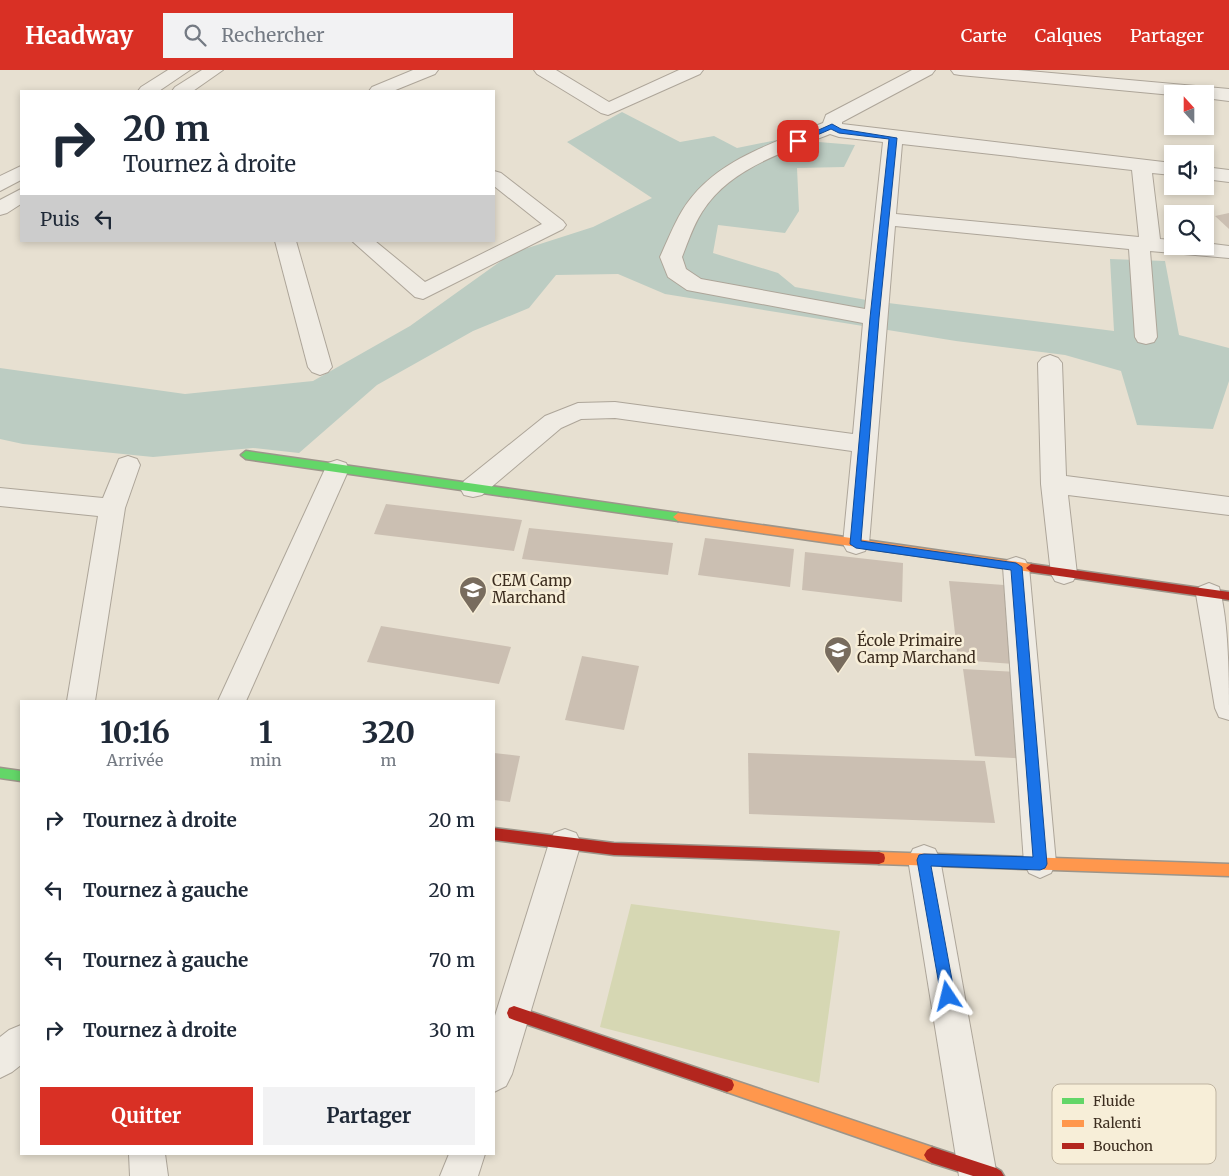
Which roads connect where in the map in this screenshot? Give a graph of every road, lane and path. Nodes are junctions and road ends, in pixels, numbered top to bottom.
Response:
1 (181, 70) edge
2 (214, 70) edge
3 (428, 70) edge
4 (543, 70) edge
5 (694, 70) edge
6 (926, 70) edge
7 (960, 70) edge
8 (149, 90) edge
9 (183, 90) edge
10 (382, 90) edge
11 (1229, 95) edge
12 (832, 126) junction
13 (893, 138) junction
14 (1141, 166) junction
15 (1164, 168) edge
16 (20, 173) edge
17 (1214, 174) edge
18 (1229, 176) edge
19 (495, 178) edge
20 (0, 185) edge
21 (20, 196) edge
22 (0, 209) edge
23 (20, 212) edge
24 (0, 214) edge
25 (886, 219) junction
26 (285, 242) edge
27 (363, 242) edge
28 (1144, 244) junction
29 (1229, 252) edge
30 (875, 318) junction
31 (1146, 336) dead end
32 (1050, 363) dead end
33 (320, 368) dead end
34 (865, 444) junction
35 (246, 455) dead end
36 (128, 465) dead end
37 (337, 469) junction
38 (1054, 484) junction
39 (473, 488) junction
40 (0, 497) edge
41 (1229, 506) edge
42 (112, 508) junction
43 (856, 544) junction
44 (1016, 567) junction
45 (1064, 574) junction
46 (1219, 595) edge
47 (81, 700) edge
48 (232, 700) edge
49 (1229, 708) edge
50 (0, 773) edge
51 (20, 776) edge
52 (495, 834) edge
53 (565, 843) junction
54 (924, 860) junction
55 (1040, 864) junction
56 (1229, 870) edge
57 (514, 1013) junction
58 (20, 1043) edge
59 (0, 1060) edge
60 (495, 1071) edge
61 (147, 1155) edge
62 (467, 1155) edge
63 (984, 1174) edge
64 (149, 1176) edge
65 (459, 1176) edge

1 - 8 street
2 - 9 street
3 - 10 street
4 - 5 street
6 - 12 street
7 - 11 street
12 - 13 street
12 - 30 street
13 - 14 street
13 - 25 street
14 - 15 street
14 - 28 street
16 - 20 street
17 - 18 street
19 - 27 street
21 - 22 street
23 - 24 street
25 - 28 street
25 - 30 street
26 - 33 street
28 - 29 street
28 - 31 street
30 - 34 street
32 - 38 street
34 - 39 street
34 - 43 street
35 - 37 street
36 - 42 street
37 - 39 street
37 - 48 street
38 - 41 street
38 - 45 street
39 - 43 street
40 - 42 street
42 - 47 street
43 - 44 street
44 - 45 street
44 - 55 street
45 - 46 street
46 - 49 street
50 - 51 street
52 - 53 street
53 - 54 street
53 - 57 street
54 - 55 street
54 - 63 street
55 - 56 street
57 - 60 street
57 - 63 street
58 - 59 street
61 - 64 street
62 - 65 street

